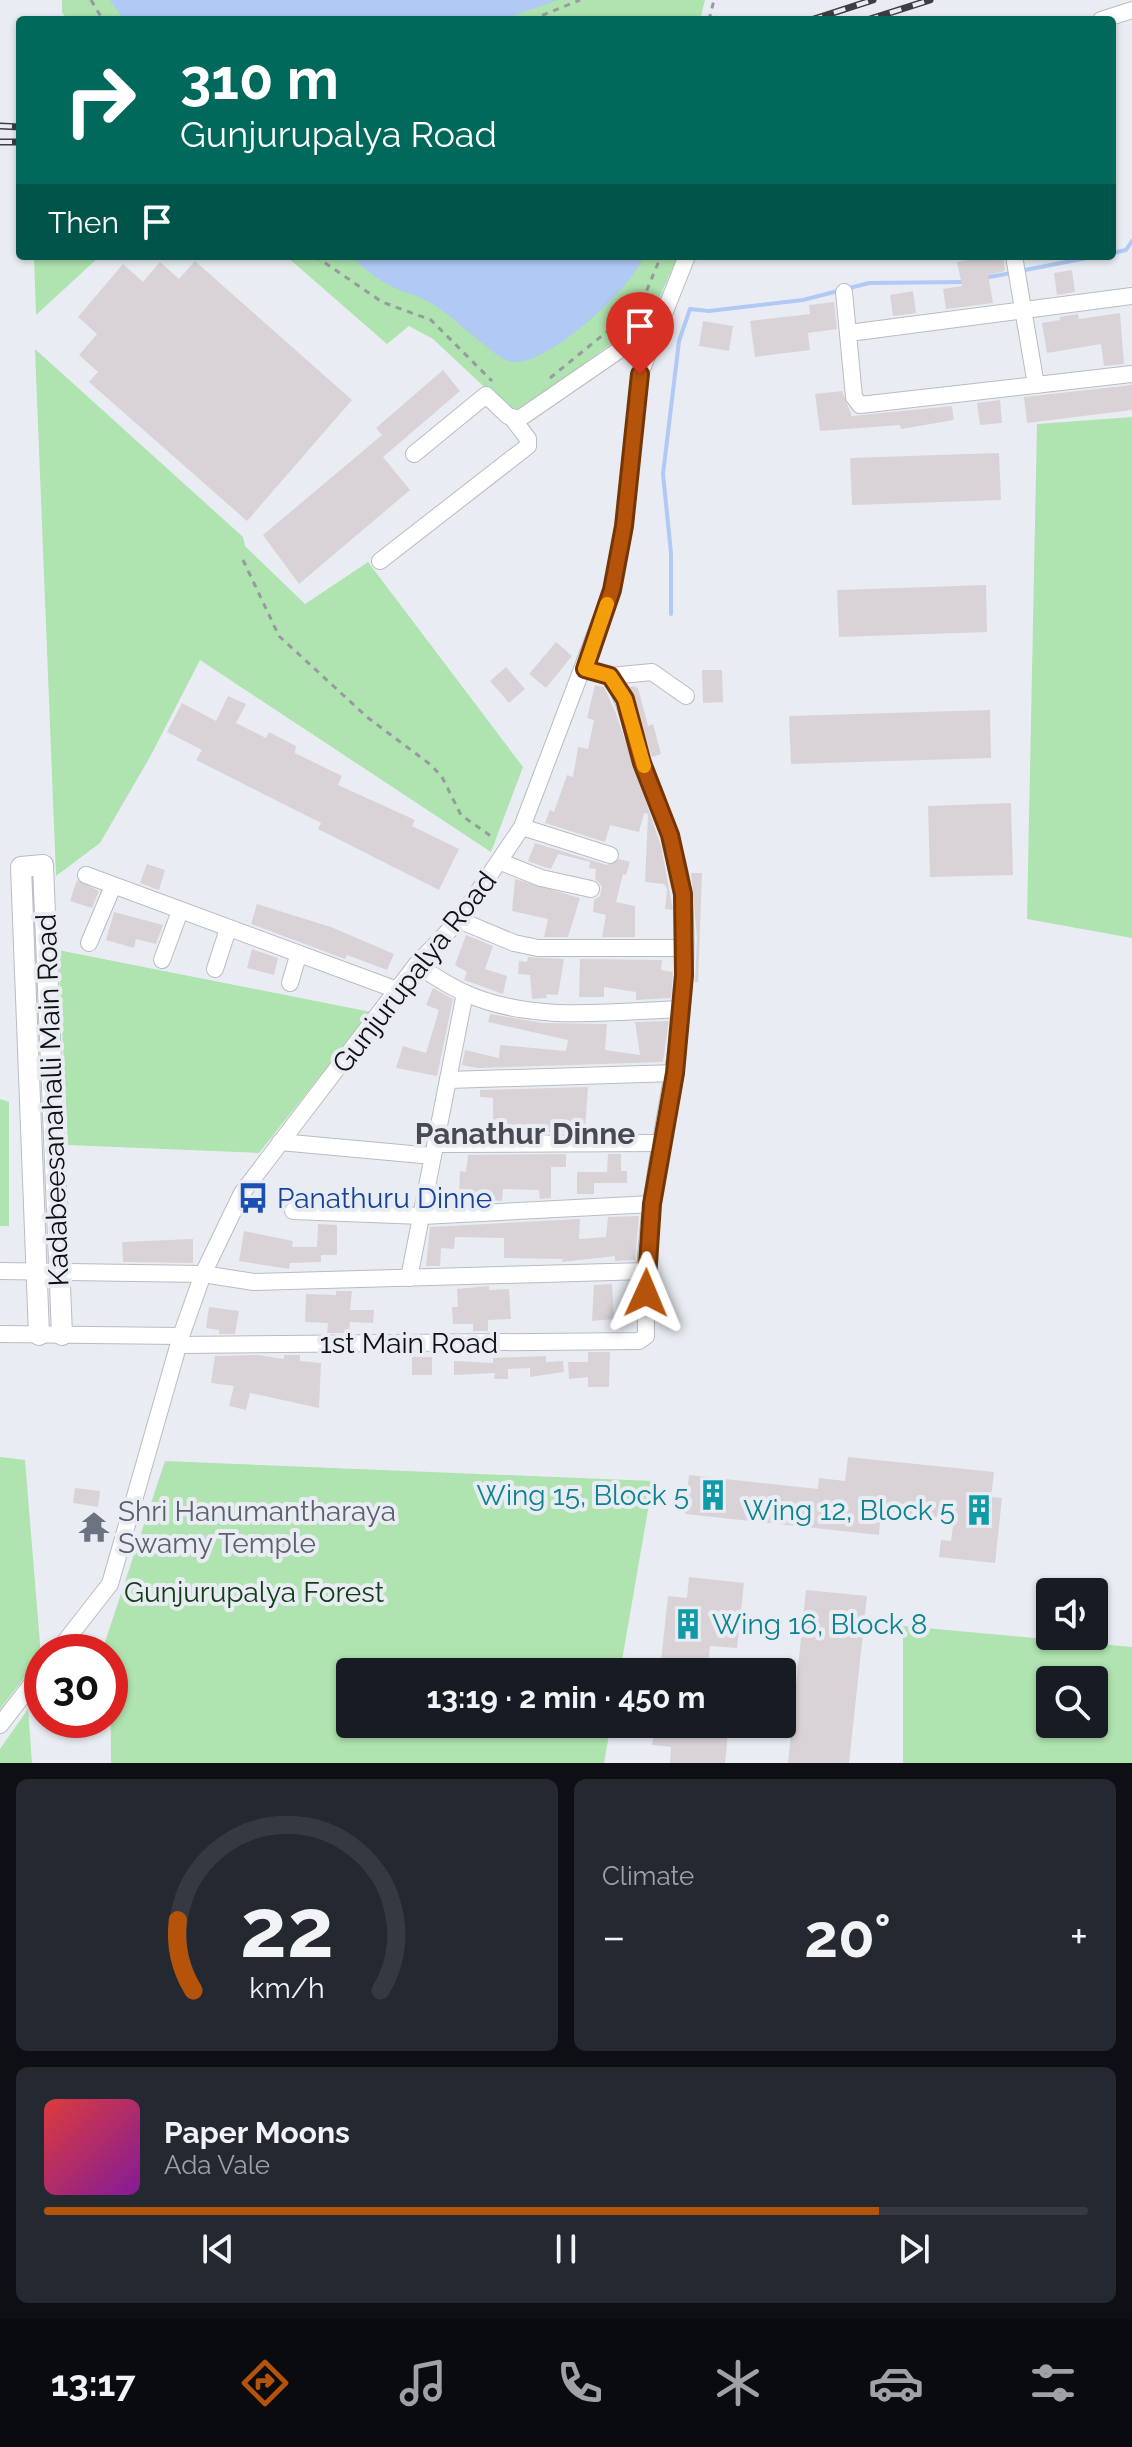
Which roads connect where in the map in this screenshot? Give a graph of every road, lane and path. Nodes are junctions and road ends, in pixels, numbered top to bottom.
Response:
1 (580, 0) edge
2 (541, 16) edge
3 (321, 260) edge
4 (659, 260) edge
5 (685, 260) edge
6 (1015, 260) edge
7 (844, 292) dead end
8 (1132, 296) edge
9 (1023, 310) junction
10 (660, 322) junction
11 (849, 333) junction
12 (1132, 374) edge
13 (547, 380) dead end
14 (1036, 385) junction
15 (497, 386) dead end
16 (513, 419) junction
17 (414, 454) dead end
18 (243, 560) dead end
19 (380, 561) dead end
20 (585, 669) junction
21 (610, 676) junction
22 (686, 696) dead end
23 (522, 827) junction
24 (610, 855) dead end
25 (505, 856) junction
26 (86, 875) dead end
27 (113, 886) junction
28 (591, 889) dead end
29 (180, 911) junction
30 (459, 920) junction
31 (228, 929) junction
32 (89, 943) dead end
33 (683, 948) junction
34 (298, 956) junction
35 (162, 960) dead end
36 (416, 965) junction
37 (215, 969) dead end
38 (290, 983) dead end
39 (397, 990) junction
40 (465, 993) junction
41 (680, 1009) junction
42 (675, 1073) junction
43 (448, 1080) junction
44 (280, 1142) junction
45 (662, 1143) junction
46 (435, 1150) junction
47 (652, 1204) junction
48 (293, 1211) dead end
49 (422, 1216) junction
50 (0, 1271) edge
51 (646, 1271) junction
52 (35, 1272) junction
53 (59, 1272) junction
54 (203, 1274) junction
55 (409, 1278) junction
56 (0, 1334) edge
57 (39, 1335) junction
58 (62, 1335) junction
59 (180, 1340) junction
60 (71, 1634) edge
61 (24, 1694) edge
62 (0, 1725) edge

1 - 2 path
3 - 15 path
4 - 13 path
5 - 10 street, Gunjurupalya Road
6 - 9 street
7 - 11 street
8 - 9 street
9 - 11 street
9 - 14 street
10 - 16 street
10 - 20 street, Gunjurupalya Road
11 - 14 street
12 - 14 street
16 - 17 street
16 - 19 street
18 - 25 path
20 - 21 street
20 - 23 street, Gunjurupalya Road
21 - 22 street
21 - 33 street
23 - 24 street
23 - 25 street, Gunjurupalya Road
25 - 28 street
25 - 30 street, Gunjurupalya Road
26 - 27 street
27 - 29 street
27 - 32 street
29 - 31 street
29 - 35 street
30 - 33 street
30 - 36 street, Gunjurupalya Road
31 - 34 street
31 - 37 street
33 - 41 street
34 - 38 street
34 - 39 street
36 - 39 street, Gunjurupalya Road
36 - 40 street
39 - 44 street, Gunjurupalya Road
40 - 41 street
40 - 43 street
41 - 42 street
42 - 43 street
42 - 45 street
43 - 46 street
44 - 46 street
44 - 54 street, Gunjurupalya Road
45 - 46 street
45 - 47 street
46 - 49 street
47 - 49 street
47 - 51 street
48 - 49 street
49 - 55 street
50 - 52 street
51 - 55 street
51 - 59 street, 1st Main Road
52 - 53 street
52 - 53 main road, Kadabeesanahalli Main Road
52 - 57 main road, Kadabeesanahalli Main Road
53 - 54 street
53 - 58 main road, Kadabeesanahalli Main Road
54 - 55 street
54 - 59 street, Gunjurupalya Road
56 - 57 street, 1st Main Road
57 - 58 street, 1st Main Road
58 - 59 street, 1st Main Road
59 - 60 street, Gunjurupalya Road
61 - 62 street

